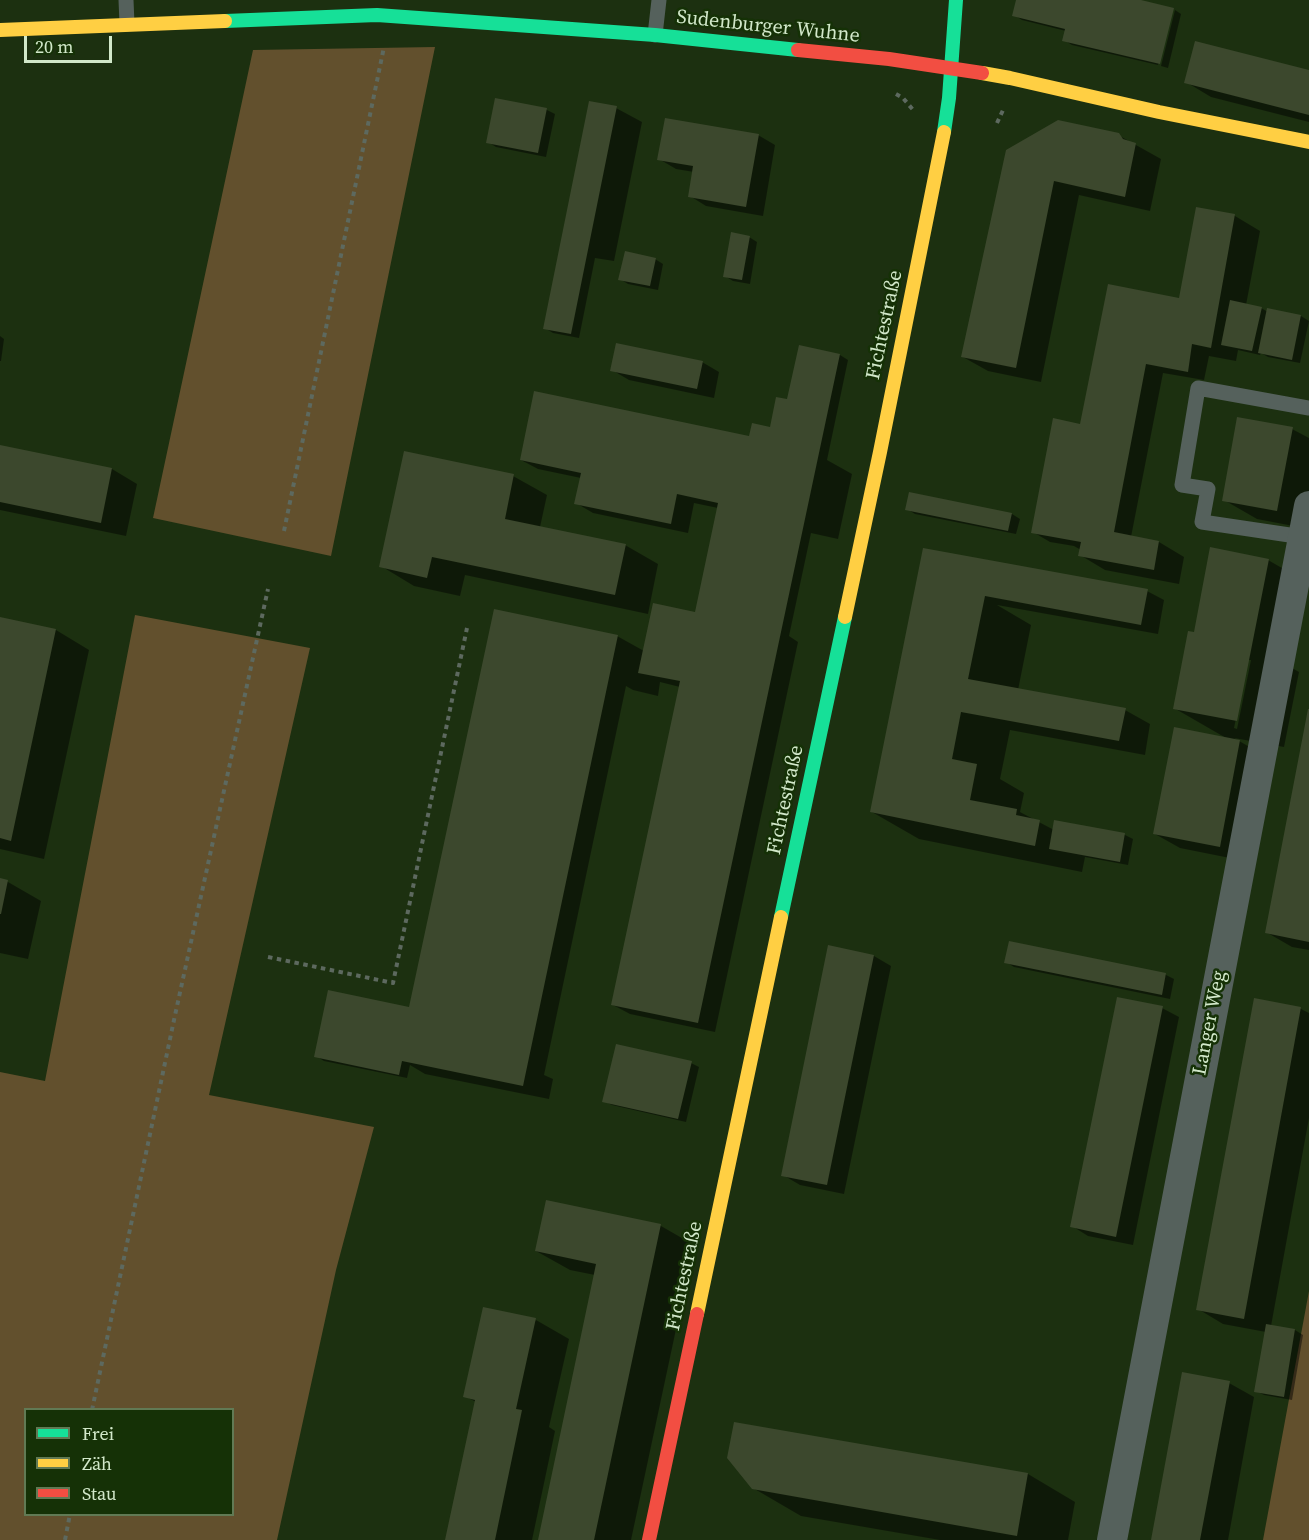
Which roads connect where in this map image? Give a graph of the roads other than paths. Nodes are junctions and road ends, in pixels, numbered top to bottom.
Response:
1 (126, 0) edge
2 (658, 0) edge
3 (956, 0) edge
4 (127, 24) junction
5 (0, 30) edge
6 (655, 36) junction
7 (951, 68) junction
8 (1309, 142) edge
9 (1309, 408) edge
10 (1309, 506) edge
11 (1303, 537) junction
12 (649, 1540) edge
13 (1112, 1540) edge

1 - 4 lane
2 - 6 lane
3 - 7 street, Fichtestraße
4 - 5 street, Sudenburger Wuhne
4 - 6 street, Sudenburger Wuhne
6 - 7 street, Sudenburger Wuhne
7 - 8 street, Sudenburger Wuhne
7 - 12 street, Fichtestraße
9 - 11 lane
10 - 11 street, Langer Weg
11 - 13 street, Langer Weg

